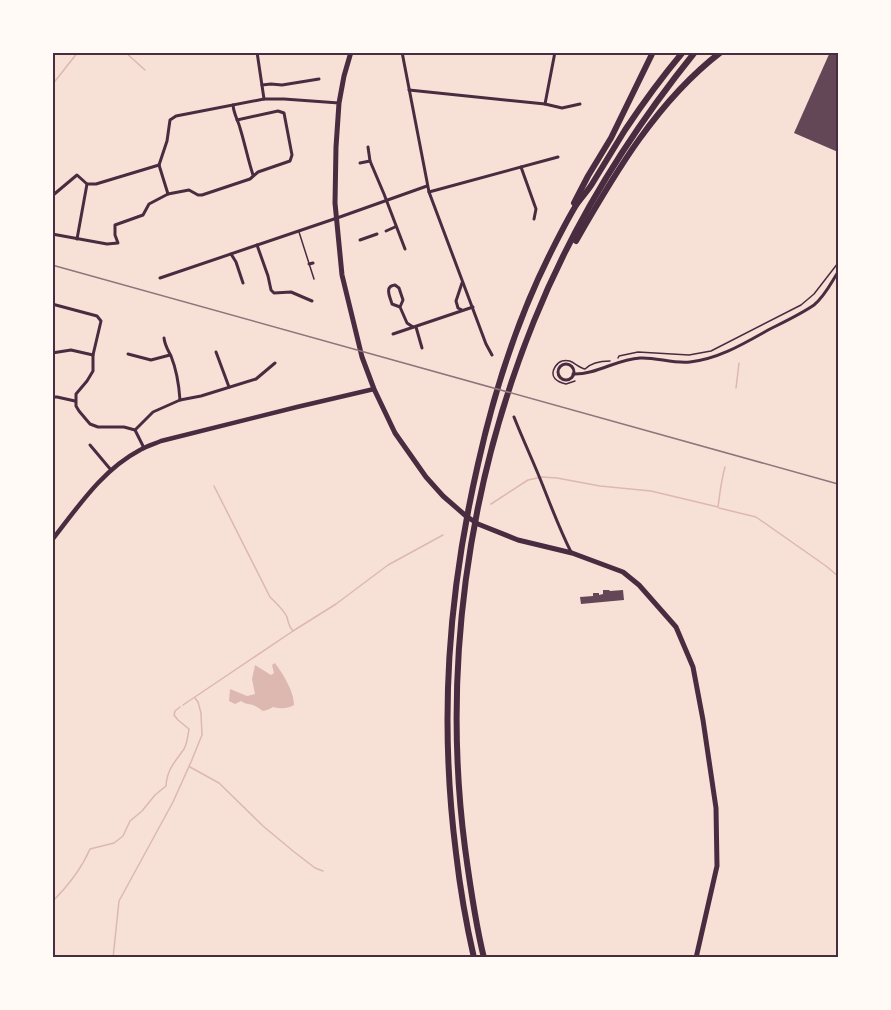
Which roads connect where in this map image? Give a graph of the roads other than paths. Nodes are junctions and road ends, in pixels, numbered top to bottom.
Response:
1 (257, 52) edge
2 (351, 52) edge
3 (402, 52) edge
4 (555, 52) edge
5 (653, 52) edge
6 (682, 52) edge
7 (695, 52) edge
8 (721, 52) edge
9 (319, 79) dead end
10 (262, 85) junction
11 (409, 90) junction
12 (264, 99) junction
13 (339, 103) junction
14 (580, 104) dead end
15 (232, 105) junction
16 (545, 105) junction
17 (237, 120) junction
18 (368, 147) dead end
19 (558, 157) dead end
20 (370, 162) junction
21 (360, 163) dead end
22 (159, 165) junction
23 (521, 167) junction
24 (253, 175) junction
25 (87, 184) junction
26 (427, 186) junction
27 (429, 192) junction
28 (168, 195) junction
29 (52, 196) edge
30 (386, 201) junction
31 (337, 218) junction
32 (534, 219) dead end
33 (395, 227) junction
34 (298, 230) junction
35 (386, 231) dead end
36 (52, 234) edge
37 (377, 234) dead end
38 (77, 239) junction
39 (360, 240) dead end
40 (257, 245) junction
41 (405, 249) dead end
42 (231, 253) junction
43 (549, 255) junction
44 (838, 272) edge
45 (160, 278) dead end
46 (314, 279) dead end
47 (463, 281) junction
48 (243, 283) dead end
49 (550, 286) junction
50 (312, 301) dead end
51 (52, 304) edge
52 (399, 307) junction
53 (472, 307) junction
54 (462, 310) junction
55 (414, 327) junction
56 (393, 334) dead end
57 (164, 338) dead end
58 (422, 348) dead end
59 (52, 352) edge
60 (216, 352) dead end
61 (128, 354) dead end
62 (170, 355) junction
63 (492, 355) dead end
64 (93, 356) junction
65 (275, 363) dead end
66 (573, 374) junction
67 (229, 387) junction
68 (374, 389) junction
69 (52, 397) edge
70 (75, 400) junction
71 (180, 400) junction
72 (514, 417) dead end
73 (135, 430) junction
74 (90, 445) dead end
75 (144, 448) junction
76 (111, 470) junction
77 (52, 540) edge
78 (572, 553) junction
79 (474, 957) edge
80 (484, 957) edge
81 (696, 957) edge

1 - 10 street
2 - 13 main road
3 - 11 street
4 - 16 street
5 - 43 highway
6 - 43 highway
7 - 49 highway
8 - 49 highway
9 - 10 street
10 - 12 street
11 - 16 street
11 - 26 street
12 - 13 street
12 - 15 street
13 - 31 main road
14 - 16 street
15 - 17 street
15 - 22 street
17 - 24 street
17 - 24 street
18 - 20 street
19 - 23 street
20 - 21 street
20 - 30 street
22 - 25 street
22 - 28 street
23 - 27 street
23 - 32 street
24 - 28 street
25 - 29 street
25 - 38 street
26 - 27 street
26 - 30 street
27 - 47 street
28 - 38 street
30 - 31 street
30 - 33 street
31 - 34 street
31 - 68 main road
33 - 35 street
33 - 41 street
34 - 40 street
34 - 46 lane
36 - 38 street
37 - 39 street
40 - 42 street
40 - 50 street
42 - 45 street
42 - 48 street
43 - 79 highway
44 - 66 street
47 - 53 street
47 - 54 street
49 - 80 highway
51 - 64 street
52 - 52 street
52 - 55 street
53 - 54 street
53 - 63 street
54 - 55 street
55 - 56 street
55 - 58 street
57 - 62 street
59 - 64 street
60 - 67 street
61 - 62 street
62 - 71 street
64 - 70 street
65 - 67 street
66 - 66 street
67 - 71 street
68 - 75 main road
68 - 78 main road
69 - 70 street
70 - 73 street
71 - 73 street
72 - 78 street
73 - 75 street
74 - 76 street
75 - 76 main road
76 - 77 main road
78 - 81 main road

